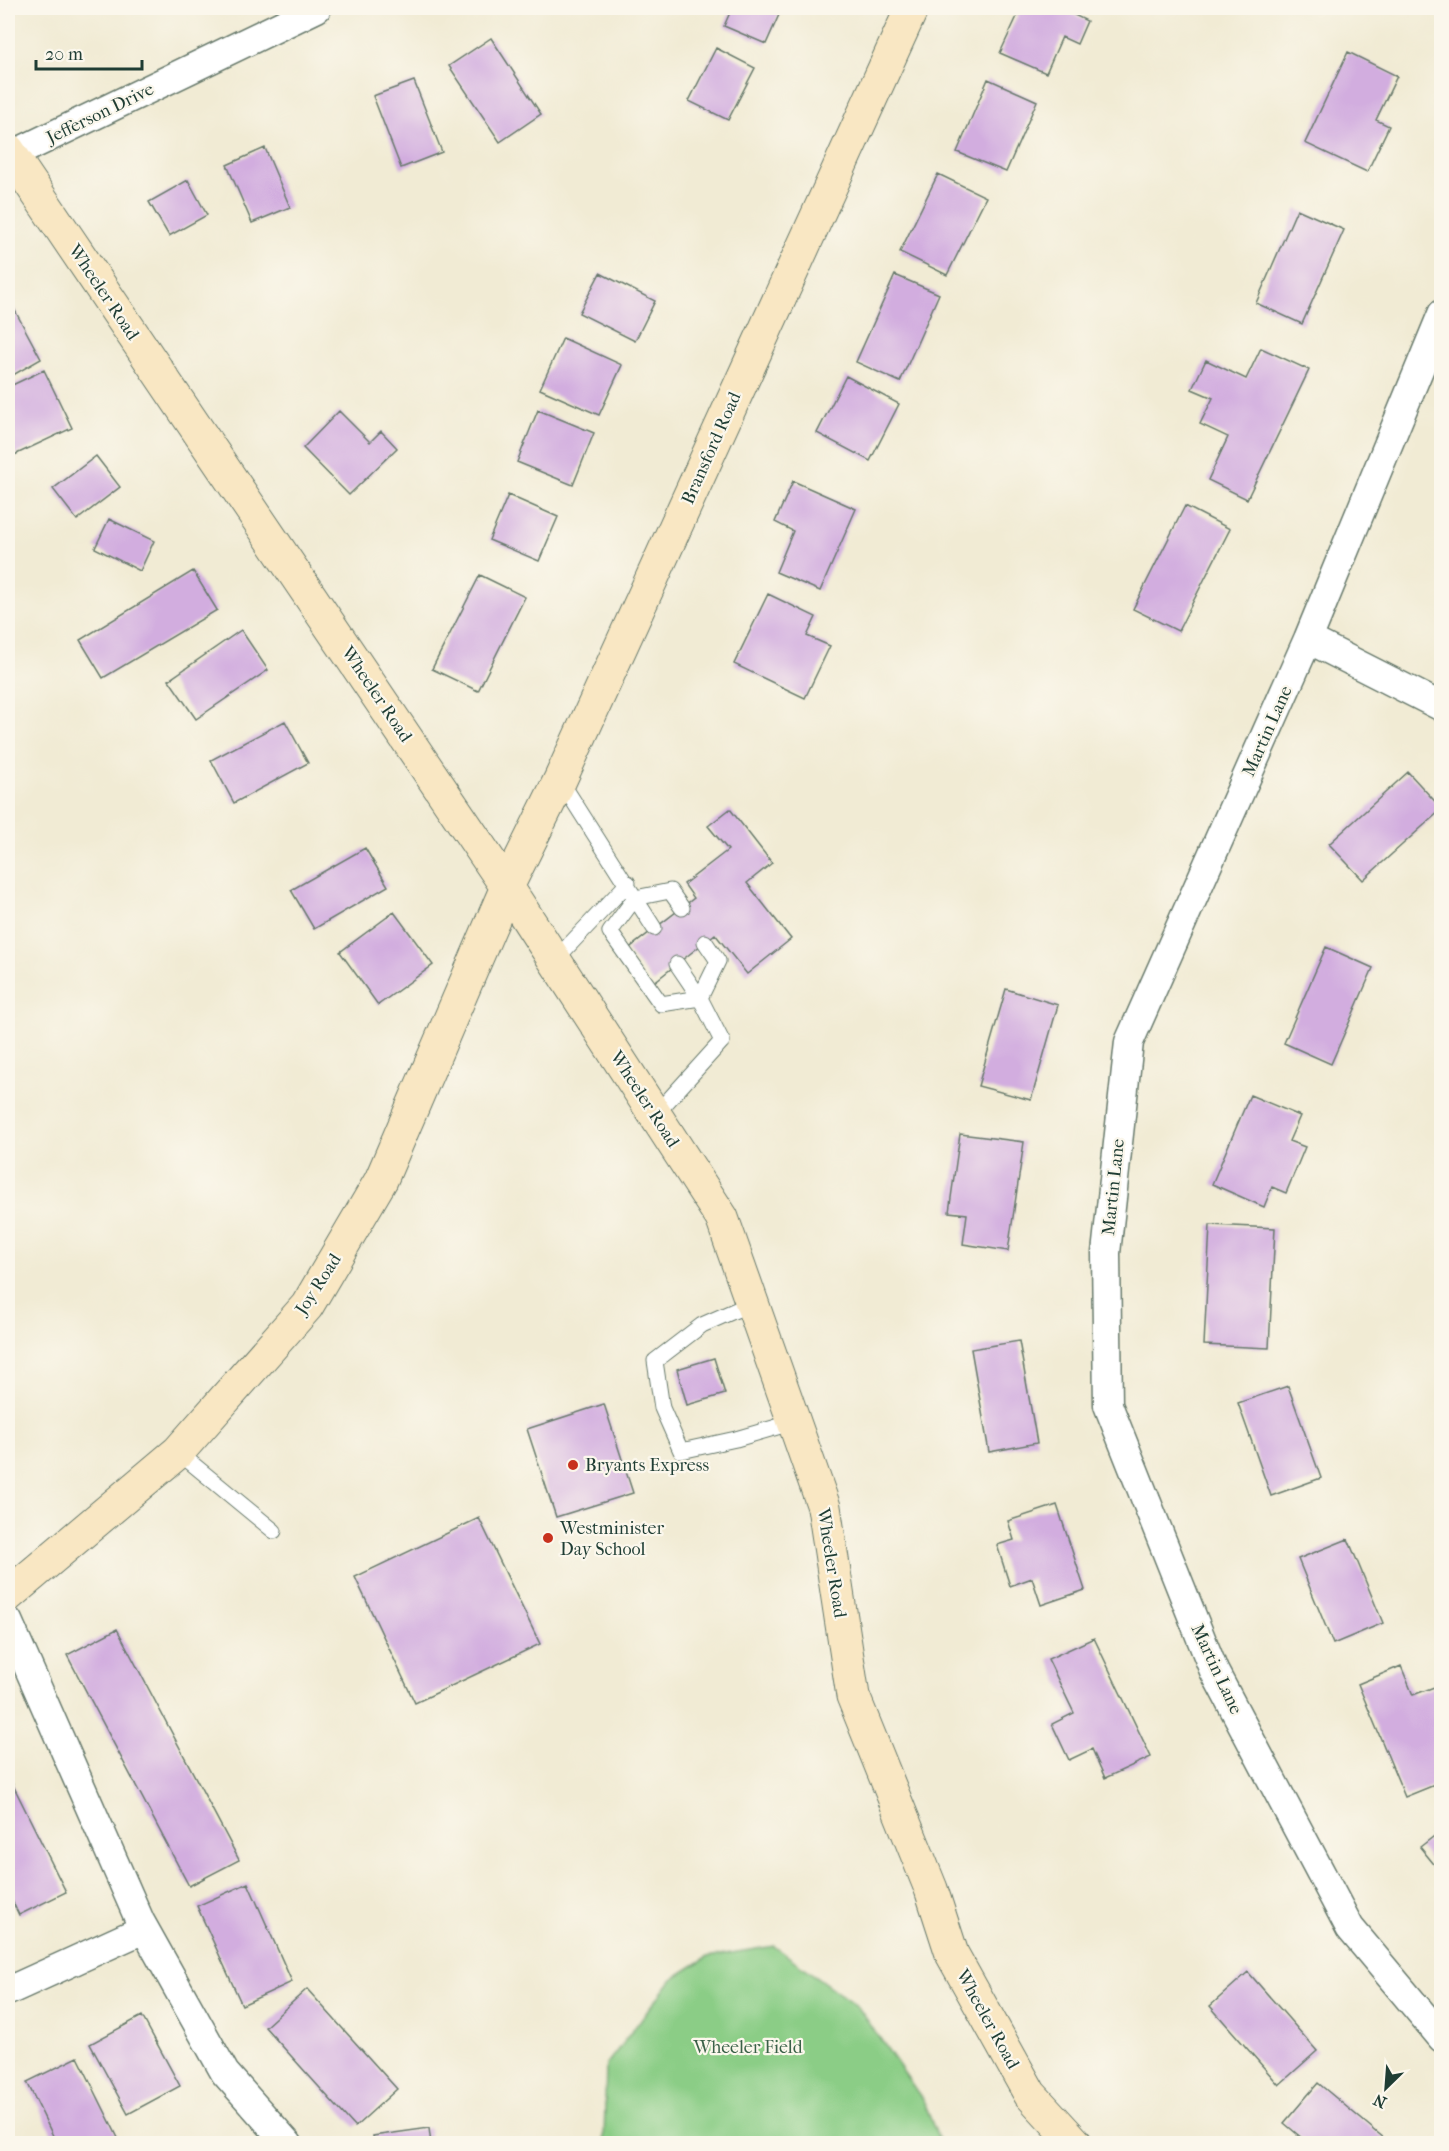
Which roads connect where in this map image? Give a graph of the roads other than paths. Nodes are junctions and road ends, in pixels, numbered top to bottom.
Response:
1 (317, 8) edge
2 (912, 8) edge
3 (10, 153) edge
4 (1442, 314) edge
5 (1308, 639) junction
6 (1442, 707) edge
7 (560, 780) junction
8 (628, 883) junction
9 (507, 887) junction
10 (635, 898) junction
11 (682, 908) dead end
12 (654, 928) dead end
13 (705, 942) dead end
14 (555, 960) junction
15 (677, 964) dead end
16 (700, 998) junction
17 (655, 1115) junction
18 (752, 1303) junction
19 (794, 1422) junction
20 (178, 1452) junction
21 (274, 1531) dead end
22 (8, 1595) edge
23 (8, 1621) edge
24 (144, 1929) junction
25 (8, 1991) edge
26 (1442, 2038) edge
27 (288, 2144) edge
28 (1077, 2144) edge

1 - 3 street, Jefferson Drive
2 - 7 street, Bransford Road
3 - 9 street, Wheeler Road
4 - 5 street, Martin Lane
5 - 6 street
5 - 26 street, Martin Lane
7 - 8 lane
7 - 9 street, Bransford Road
8 - 10 lane
8 - 14 lane
9 - 14 street, Wheeler Road
9 - 20 street, Joy Road
10 - 11 lane
10 - 12 lane
10 - 16 lane
13 - 16 lane
14 - 17 street, Wheeler Road
15 - 16 lane
16 - 17 lane
17 - 18 street, Wheeler Road
18 - 19 street, Wheeler Road
18 - 19 lane
19 - 28 street, Wheeler Road
20 - 21 lane
20 - 22 street, Joy Road
23 - 24 street
24 - 25 street
24 - 27 street

